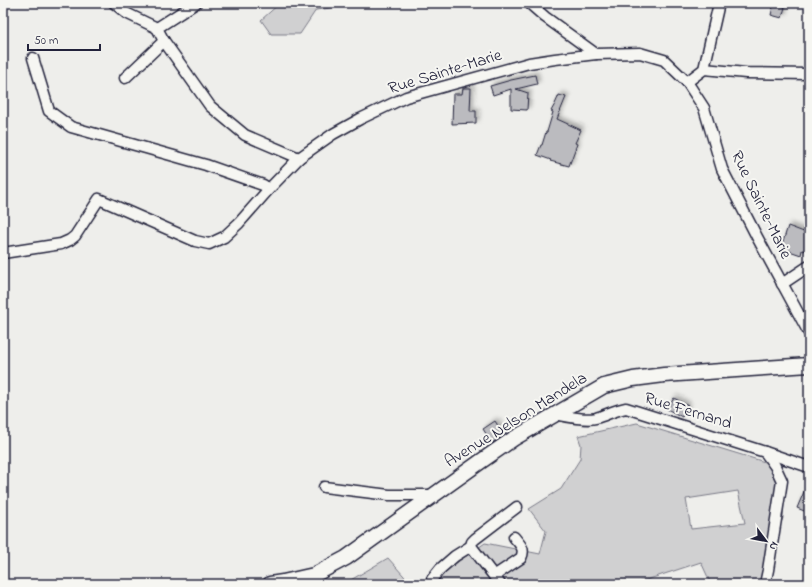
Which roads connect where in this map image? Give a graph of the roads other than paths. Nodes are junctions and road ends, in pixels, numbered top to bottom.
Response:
1 (114, 3) edge
2 (196, 3) edge
3 (529, 3) edge
4 (720, 3) edge
5 (157, 28) junction
6 (164, 41) junction
7 (596, 54) junction
8 (33, 58) dead end
9 (704, 69) junction
10 (809, 74) edge
11 (125, 78) dead end
12 (687, 82) junction
13 (299, 158) junction
14 (269, 189) junction
15 (3, 253) edge
16 (809, 266) edge
17 (782, 284) junction
18 (808, 330) edge
19 (809, 365) edge
20 (555, 414) junction
21 (766, 452) junction
22 (809, 467) edge
23 (324, 487) dead end
24 (434, 495) junction
25 (517, 507) dead end
26 (514, 537) dead end
27 (471, 546) junction
28 (432, 579) dead end
29 (497, 580) edge
30 (270, 584) edge
31 (765, 584) edge

1 - 5 street
2 - 5 street
3 - 7 street
4 - 9 street
5 - 6 street
6 - 11 street
6 - 13 street
7 - 12 street, Rue Sainte-Marie
7 - 13 street, Rue Sainte-Marie
8 - 14 street
9 - 10 street
9 - 12 street
12 - 17 street, Rue Sainte-Marie
13 - 14 street, Rue Sainte-Marie
14 - 15 street, Rue Sainte-Marie
16 - 17 street
17 - 18 street, Rue Sainte-Marie
19 - 20 street, Avenue Nelson Mandela
20 - 21 street, Rue Fernand
20 - 24 street, Avenue Nelson Mandela
21 - 22 street, Rue Fernand
21 - 31 street
23 - 24 street
24 - 30 street, Avenue Nelson Mandela
25 - 27 street
26 - 29 street
27 - 28 street
27 - 29 street

